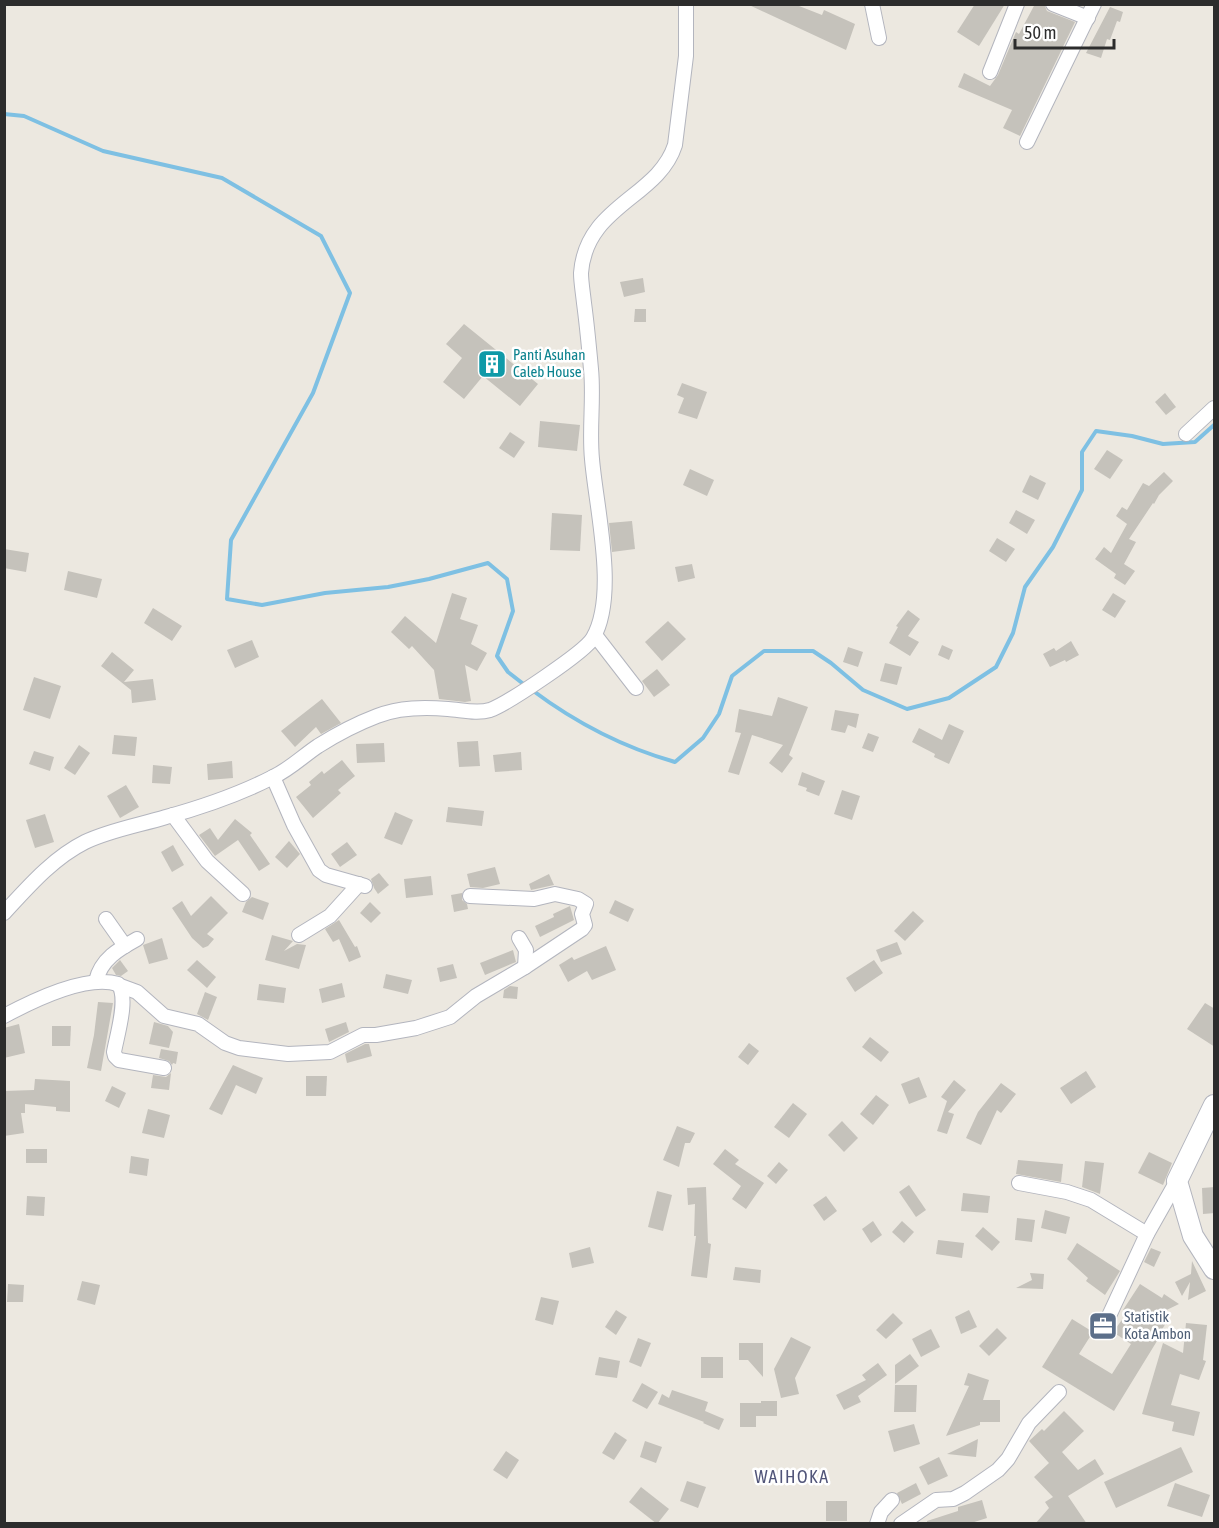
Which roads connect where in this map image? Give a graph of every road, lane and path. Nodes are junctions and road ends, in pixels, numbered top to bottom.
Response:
1 (686, 4) edge
2 (872, 4) edge
3 (1017, 4) edge
4 (1053, 4) edge
5 (1094, 4) edge
6 (1088, 18) junction
7 (879, 38) dead end
8 (990, 72) dead end
9 (1028, 142) dead end
10 (1215, 408) edge
11 (1186, 434) dead end
12 (595, 635) junction
13 (636, 688) dead end
14 (273, 777) junction
15 (173, 815) junction
16 (243, 894) dead end
17 (470, 896) dead end
18 (4, 914) edge
19 (106, 919) dead end
20 (299, 935) dead end
21 (519, 938) dead end
22 (138, 939) dead end
23 (125, 946) junction
24 (525, 967) junction
25 (96, 981) junction
26 (118, 985) junction
27 (4, 1016) edge
28 (164, 1068) dead end
29 (1215, 1105) edge
30 (1177, 1181) junction
31 (1019, 1184) dead end
32 (1147, 1234) junction
33 (1215, 1269) edge
34 (1102, 1331) dead end
35 (1059, 1392) dead end
36 (892, 1500) dead end
37 (877, 1524) edge
38 (901, 1524) edge

1 - 12 street
2 - 7 street
3 - 8 street
4 - 6 street
5 - 6 street
6 - 9 street
10 - 11 street
12 - 13 street
12 - 14 street
14 - 15 street
14 - 20 street
15 - 16 street
15 - 18 street
17 - 24 street
19 - 23 street
21 - 24 street
22 - 23 street
23 - 25 street
24 - 26 street
25 - 26 street
25 - 27 street
26 - 28 street
29 - 30 street
30 - 32 street
30 - 33 street
31 - 32 street
32 - 34 street
35 - 38 street
36 - 37 street

